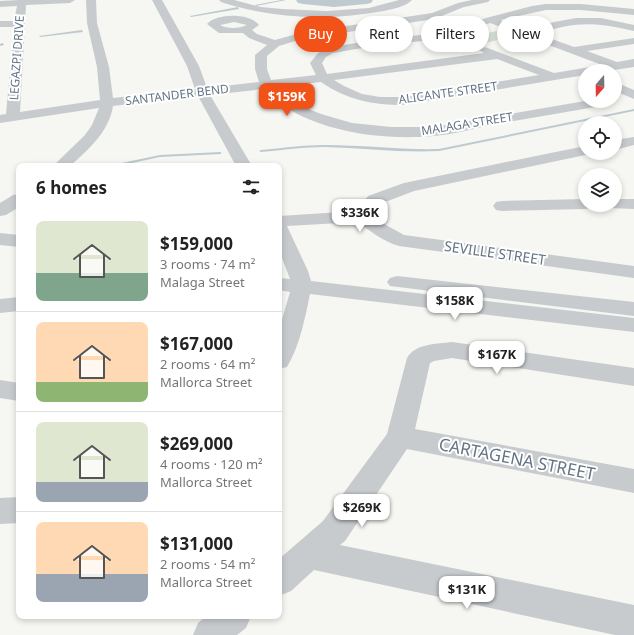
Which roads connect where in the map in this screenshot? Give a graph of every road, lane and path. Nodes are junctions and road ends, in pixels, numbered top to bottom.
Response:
1 (70, 0) edge
2 (91, 0) edge
3 (157, 0) edge
4 (224, 0) edge
5 (407, 0) edge
6 (485, 0) edge
7 (533, 0) edge
8 (23, 1) edge
9 (0, 4) edge
10 (392, 6) junction
11 (546, 7) junction
12 (634, 12) edge
13 (434, 16) joint
14 (634, 16) edge
15 (421, 18) edge
16 (490, 20) joint
17 (575, 21) junction
18 (497, 23) edge
19 (0, 24) edge
20 (19, 24) junction
21 (623, 24) junction
22 (554, 26) edge
23 (634, 28) edge
24 (245, 30) dead end
25 (421, 38) edge
26 (634, 41) edge
27 (275, 44) junction
28 (554, 44) edge
29 (570, 50) junction
30 (489, 51) edge
31 (498, 55) junction
32 (634, 63) edge
33 (609, 64) edge
34 (622, 65) edge
35 (578, 73) edge
36 (552, 76) junction
37 (324, 78) junction
38 (266, 84) junction
39 (622, 90) edge
40 (202, 92) junction
41 (634, 96) edge
42 (622, 99) edge
43 (107, 103) junction
44 (578, 106) edge
45 (13, 116) junction
46 (0, 119) edge
47 (634, 141) edge
48 (622, 144) edge
49 (578, 152) edge
50 (65, 163) edge
51 (242, 163) edge
52 (16, 201) edge
53 (578, 204) edge
54 (502, 206) dead end
55 (0, 211) edge
56 (362, 216) junction
57 (282, 221) edge
58 (282, 238) edge
59 (0, 239) edge
60 (16, 241) edge
61 (0, 254) edge
62 (16, 256) edge
63 (634, 272) edge
64 (293, 276) edge
65 (282, 282) edge
66 (16, 304) edge
67 (0, 306) edge
68 (634, 309) edge
69 (634, 325) edge
70 (282, 353) edge
71 (634, 376) edge
72 (0, 389) edge
73 (16, 392) edge
74 (400, 437) junction
75 (634, 481) edge
76 (16, 510) edge
77 (0, 511) edge
78 (309, 554) junction
79 (282, 577) edge
80 (230, 619) edge
81 (634, 622) edge
82 (210, 635) edge

1 - 8 street
2 - 43 street
3 - 40 street
4 - 10 street
5 - 10 street
6 - 13 street, MALAGA STREET
7 - 11 street
8 - 9 street
8 - 20 street, LEGAZPI DRIVE
10 - 13 street
11 - 12 street
11 - 16 street
11 - 17 street
14 - 21 street
15 - 27 street, MALAGA STREET
16 - 18 street
17 - 21 street
17 - 22 street
19 - 20 street
20 - 45 street, LEGAZPI DRIVE
21 - 23 street
24 - 27 street
25 - 37 street
26 - 29 street
27 - 38 street, MALAGA STREET
28 - 29 street
29 - 33 street
30 - 31 street
31 - 36 street
31 - 37 street, SANTANDER BEND
32 - 34 street, ALICANTE STREET
35 - 36 street, ALICANTE STREET
36 - 37 street, ALICANTE STREET
37 - 38 street, SANTANDER BEND
38 - 40 street, SANTANDER BEND
38 - 44 street, MALAGA STREET
39 - 41 street
40 - 43 street, SANTANDER BEND
40 - 51 street
41 - 42 street
43 - 45 street, SANTANDER BEND
43 - 50 street
45 - 46 street, SANTANDER BEND
47 - 48 street
49 - 56 street
52 - 55 street
53 - 54 street
56 - 57 street
56 - 63 street, SEVILLE STREET
58 - 64 street
59 - 60 street
61 - 62 street
64 - 65 street
64 - 68 street
64 - 69 street
64 - 70 street
66 - 67 street
71 - 74 street
72 - 73 street
74 - 75 street, CARTAGENA STREET
74 - 78 street
76 - 77 street
78 - 79 street
78 - 81 street
80 - 82 street

